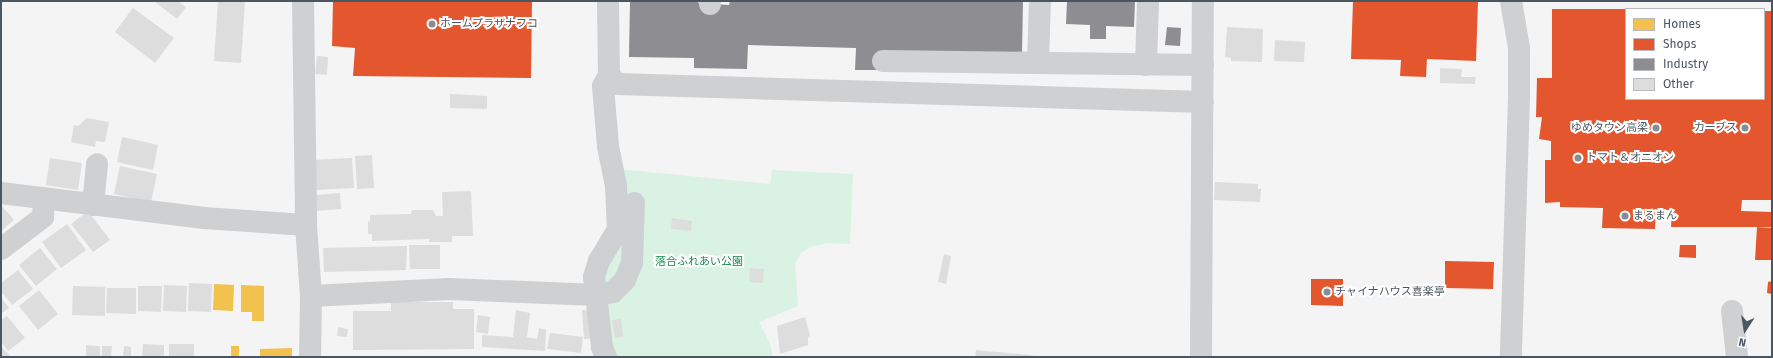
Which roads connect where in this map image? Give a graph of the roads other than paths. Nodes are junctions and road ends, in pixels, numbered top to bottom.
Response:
1 (302, 1) edge
2 (608, 1) edge
3 (1040, 1) edge
4 (1148, 1) edge
5 (1203, 1) edge
6 (1511, 1) edge
7 (883, 61) dead end
8 (1038, 63) junction
9 (1146, 65) junction
10 (1203, 65) junction
11 (609, 75) junction
12 (1203, 102) junction
13 (97, 164) dead end
14 (1, 193) edge
15 (44, 199) junction
16 (634, 203) dead end
17 (93, 205) junction
18 (306, 225) junction
19 (1, 249) edge
20 (597, 294) junction
21 (311, 296) junction
22 (1732, 311) dead end
23 (310, 357) edge
24 (606, 357) edge
25 (1201, 357) edge
26 (1512, 357) edge
27 (1737, 357) edge

1 - 18 street
2 - 11 street
3 - 8 street
4 - 9 street
5 - 10 street
6 - 26 street
7 - 8 street
8 - 9 street
9 - 10 street
10 - 12 street
11 - 12 street
11 - 20 street
12 - 25 street
13 - 17 street
14 - 15 street
15 - 17 street
15 - 19 street
16 - 20 street
17 - 18 street
18 - 21 street
20 - 21 street
20 - 24 street
21 - 23 street
22 - 27 street

